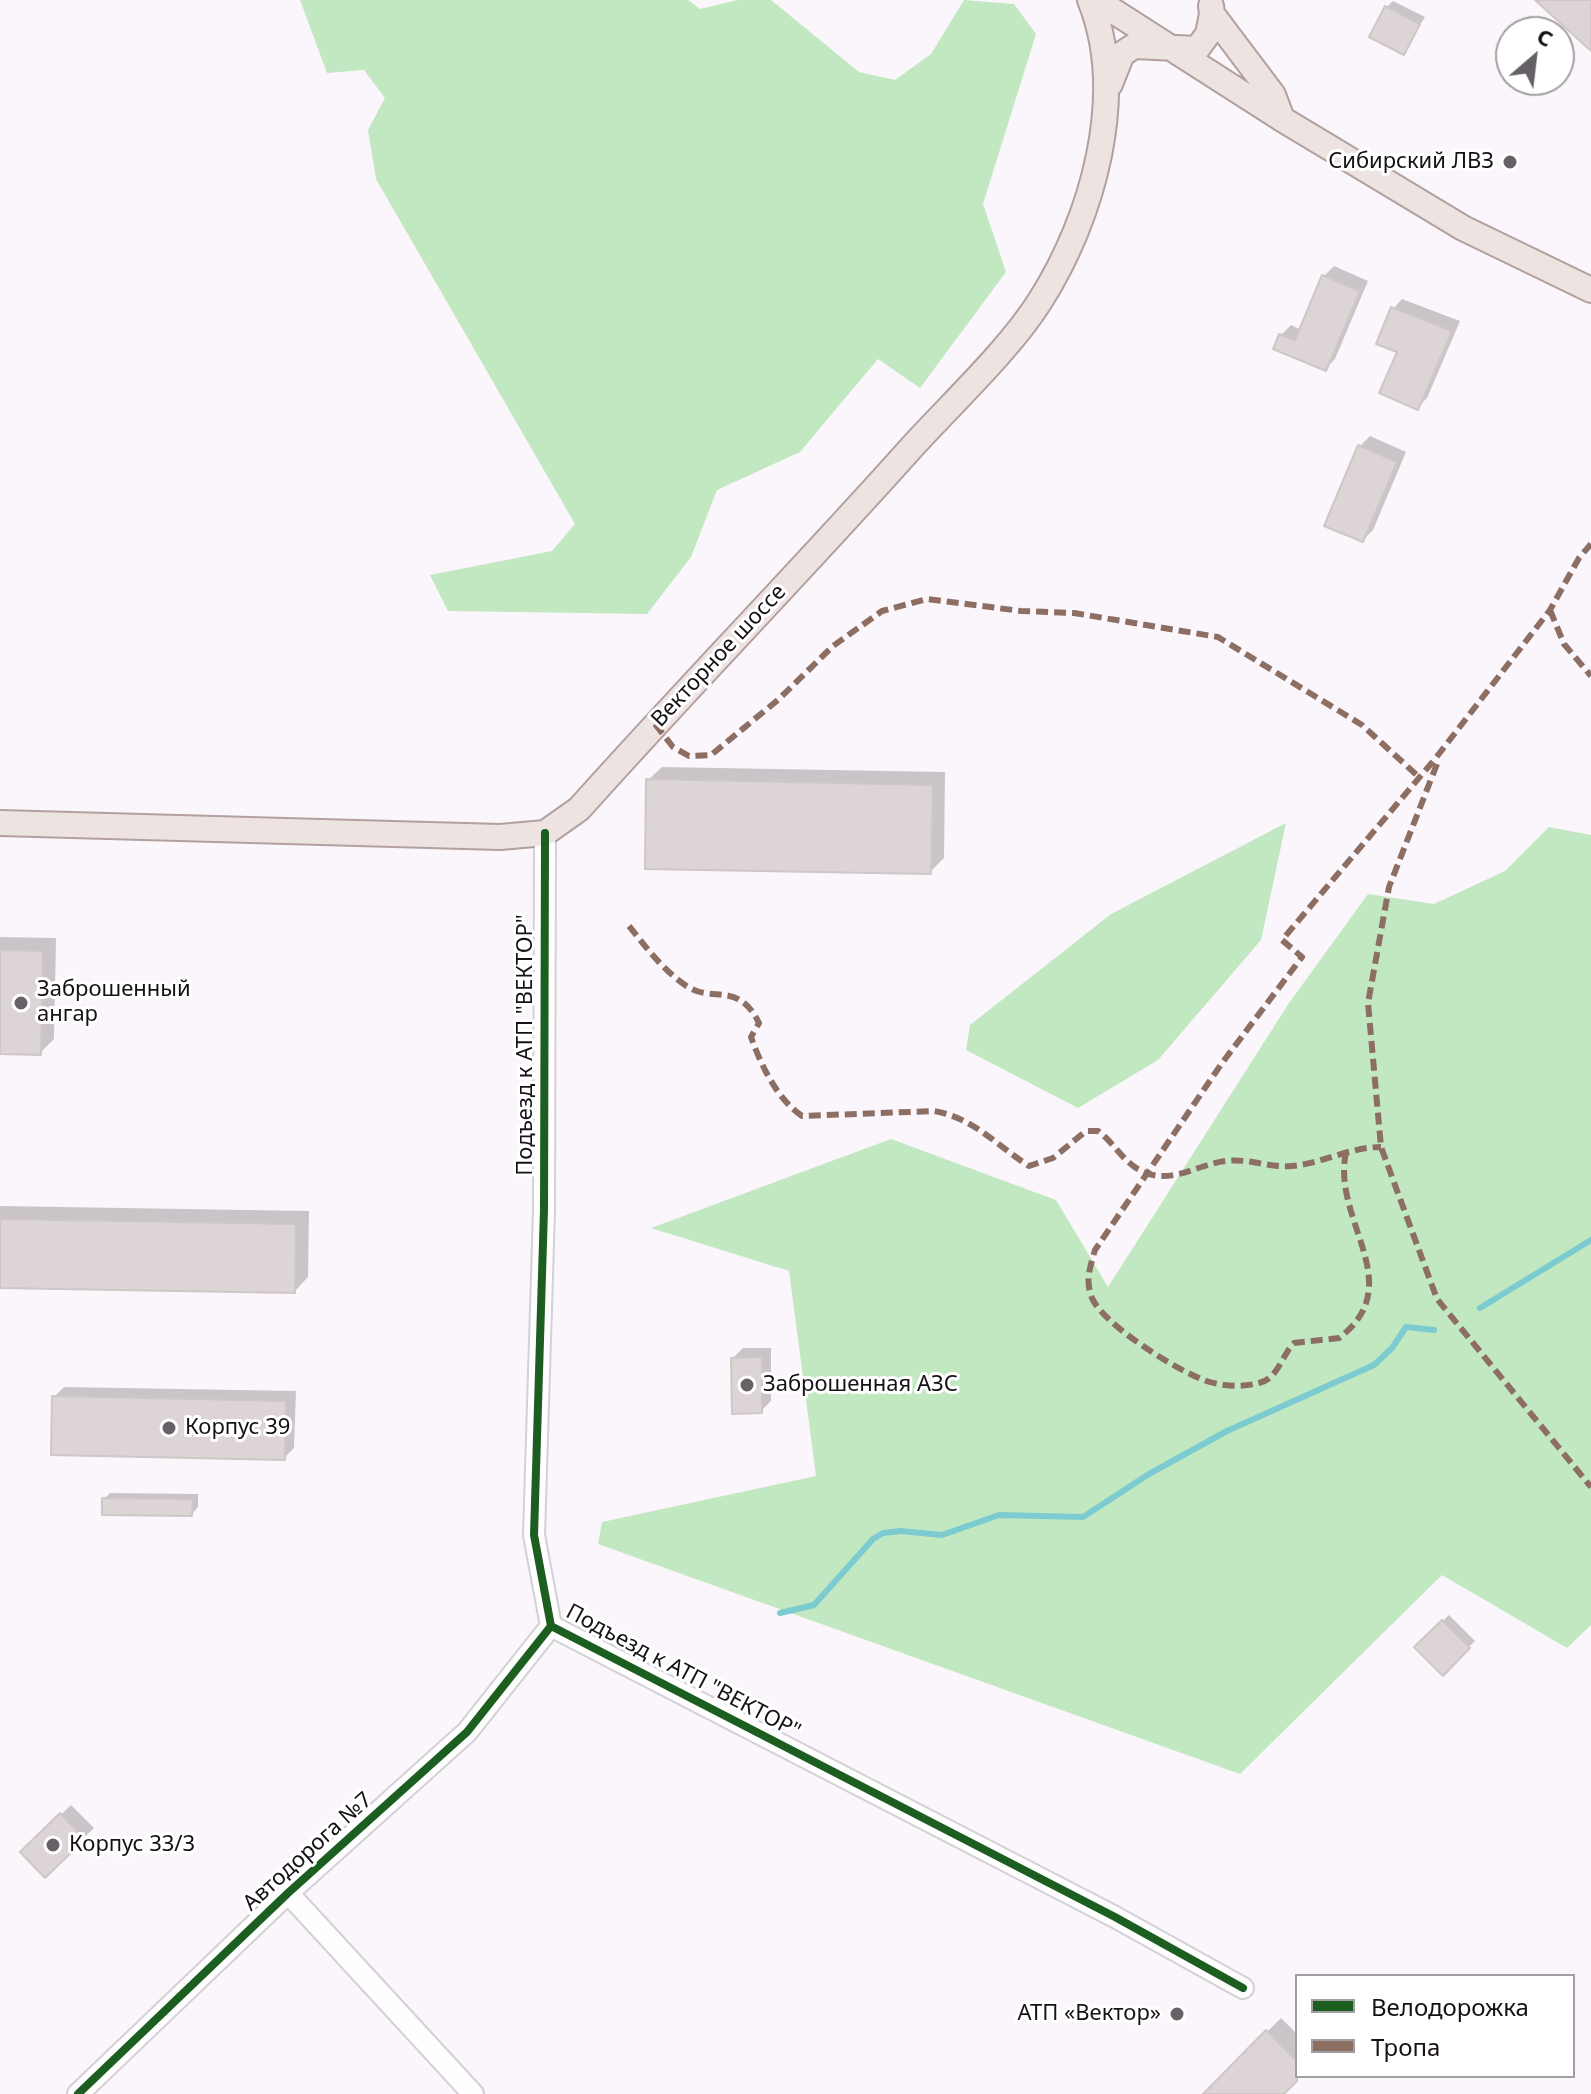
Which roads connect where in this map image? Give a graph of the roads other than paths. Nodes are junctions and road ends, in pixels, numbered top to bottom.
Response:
1 (1090, 0) edge
2 (1096, 0) edge
3 (1211, 7) edge
4 (1171, 50) junction
5 (1107, 90) junction
6 (1282, 119) junction
7 (1591, 290) edge
8 (0, 823) edge
9 (545, 833) junction
10 (551, 1626) junction
11 (288, 1893) junction
12 (1243, 1988) dead end
13 (78, 2094) edge
14 (473, 2094) edge

1 - 5 main road, Векторное шоссе
2 - 4 main road
3 - 4 main road
3 - 6 main road
4 - 5 main road
4 - 6 main road
5 - 9 main road, Векторное шоссе
6 - 7 main road
8 - 9 main road
9 - 10 street, Подъезд к АТП "ВЕКТОР"
10 - 11 street, Автодорога №7
10 - 12 street, Подъезд к АТП "ВЕКТОР"
11 - 13 street, Автодорога №7
11 - 14 street

